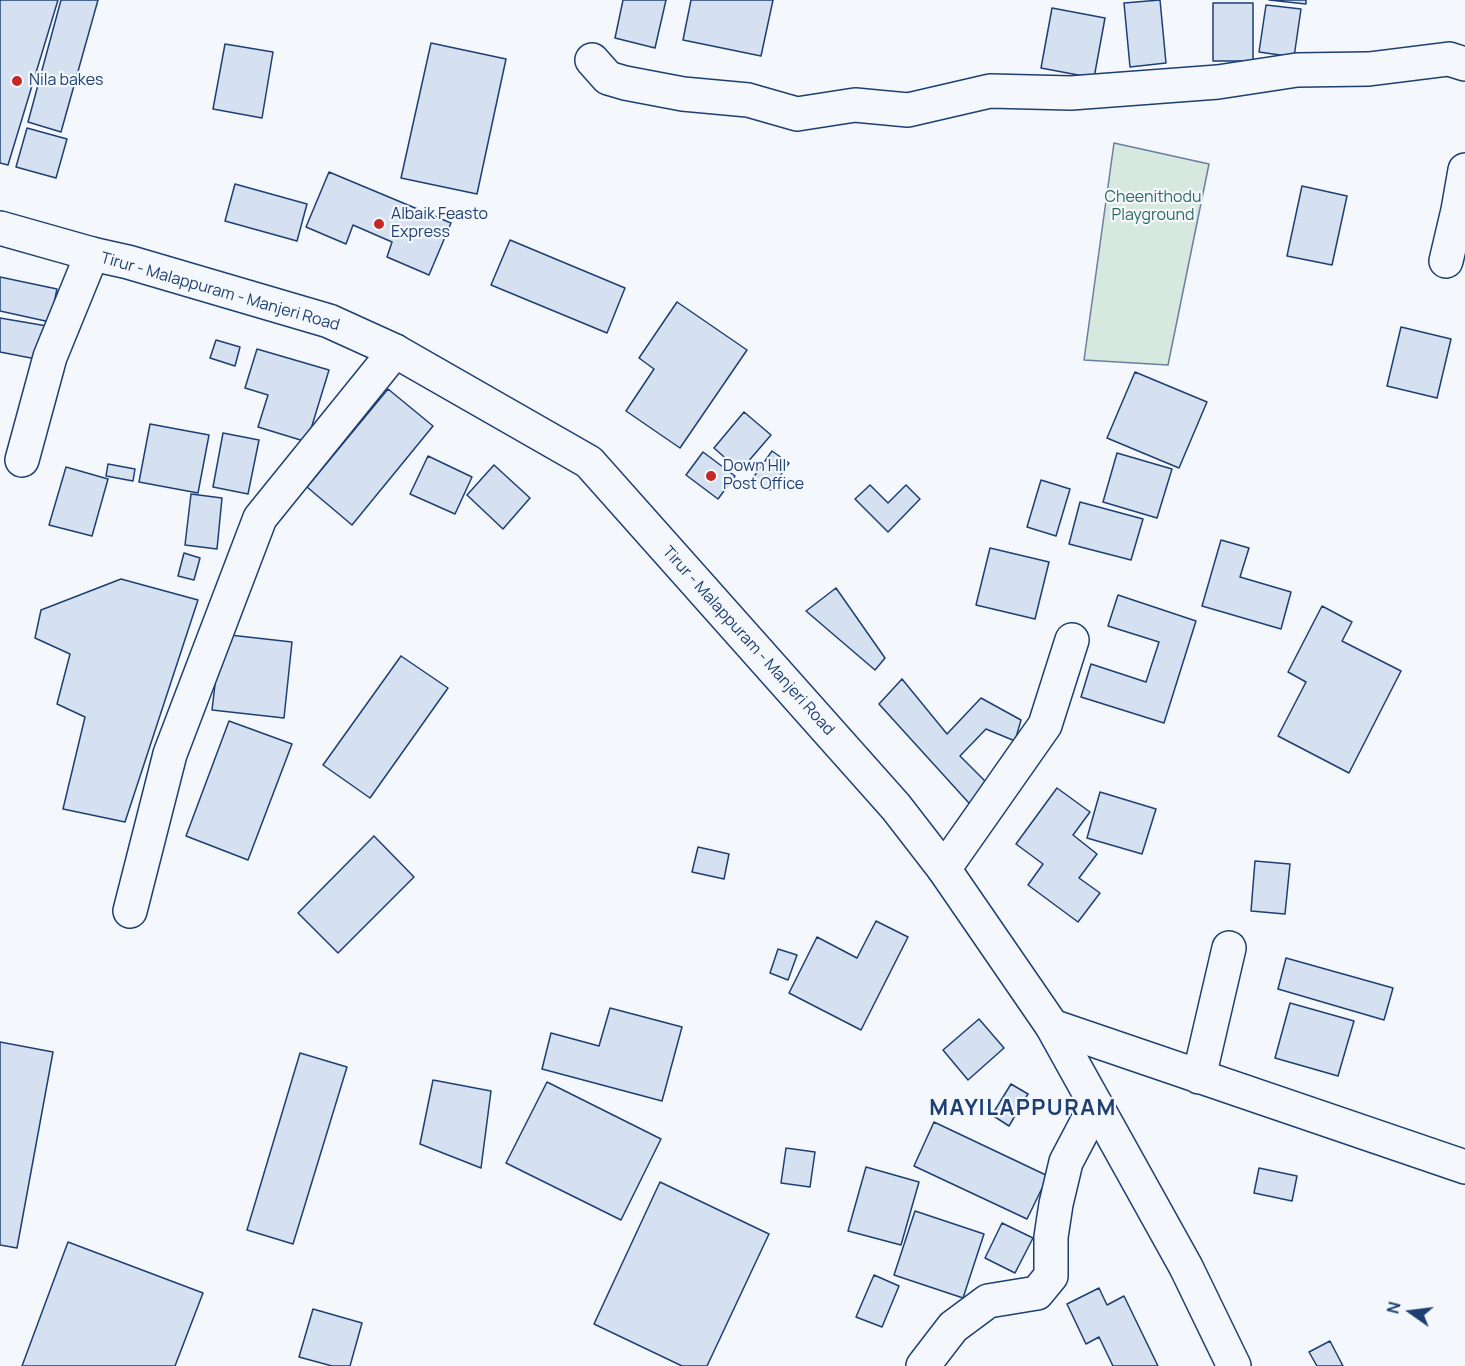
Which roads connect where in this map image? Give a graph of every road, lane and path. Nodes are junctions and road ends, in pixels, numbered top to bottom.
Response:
1 (592, 60) dead end
2 (1465, 64) edge
3 (1465, 170) edge
4 (0, 228) edge
5 (92, 254) junction
6 (1446, 261) dead end
7 (394, 351) junction
8 (22, 460) dead end
9 (1072, 639) dead end
10 (944, 869) junction
11 (130, 911) dead end
12 (1229, 948) dead end
13 (1052, 1026) junction
14 (1199, 1077) junction
15 (1096, 1105) junction
16 (1465, 1167) edge
17 (923, 1366) edge
18 (1234, 1366) edge

1 - 2 street
3 - 6 street
4 - 5 street, Tirur - Malappuram - Manjeri Road
5 - 7 street, Tirur - Malappuram - Manjeri Road
5 - 8 street
7 - 10 street, Tirur - Malappuram - Manjeri Road
7 - 11 street
9 - 10 street
10 - 13 street, Tirur - Malappuram - Manjeri Road
12 - 14 street
13 - 14 street
13 - 15 street, Tirur - Malappuram - Manjeri Road
14 - 16 street
15 - 17 street
15 - 18 street, Tirur - Malappuram - Manjeri Road

